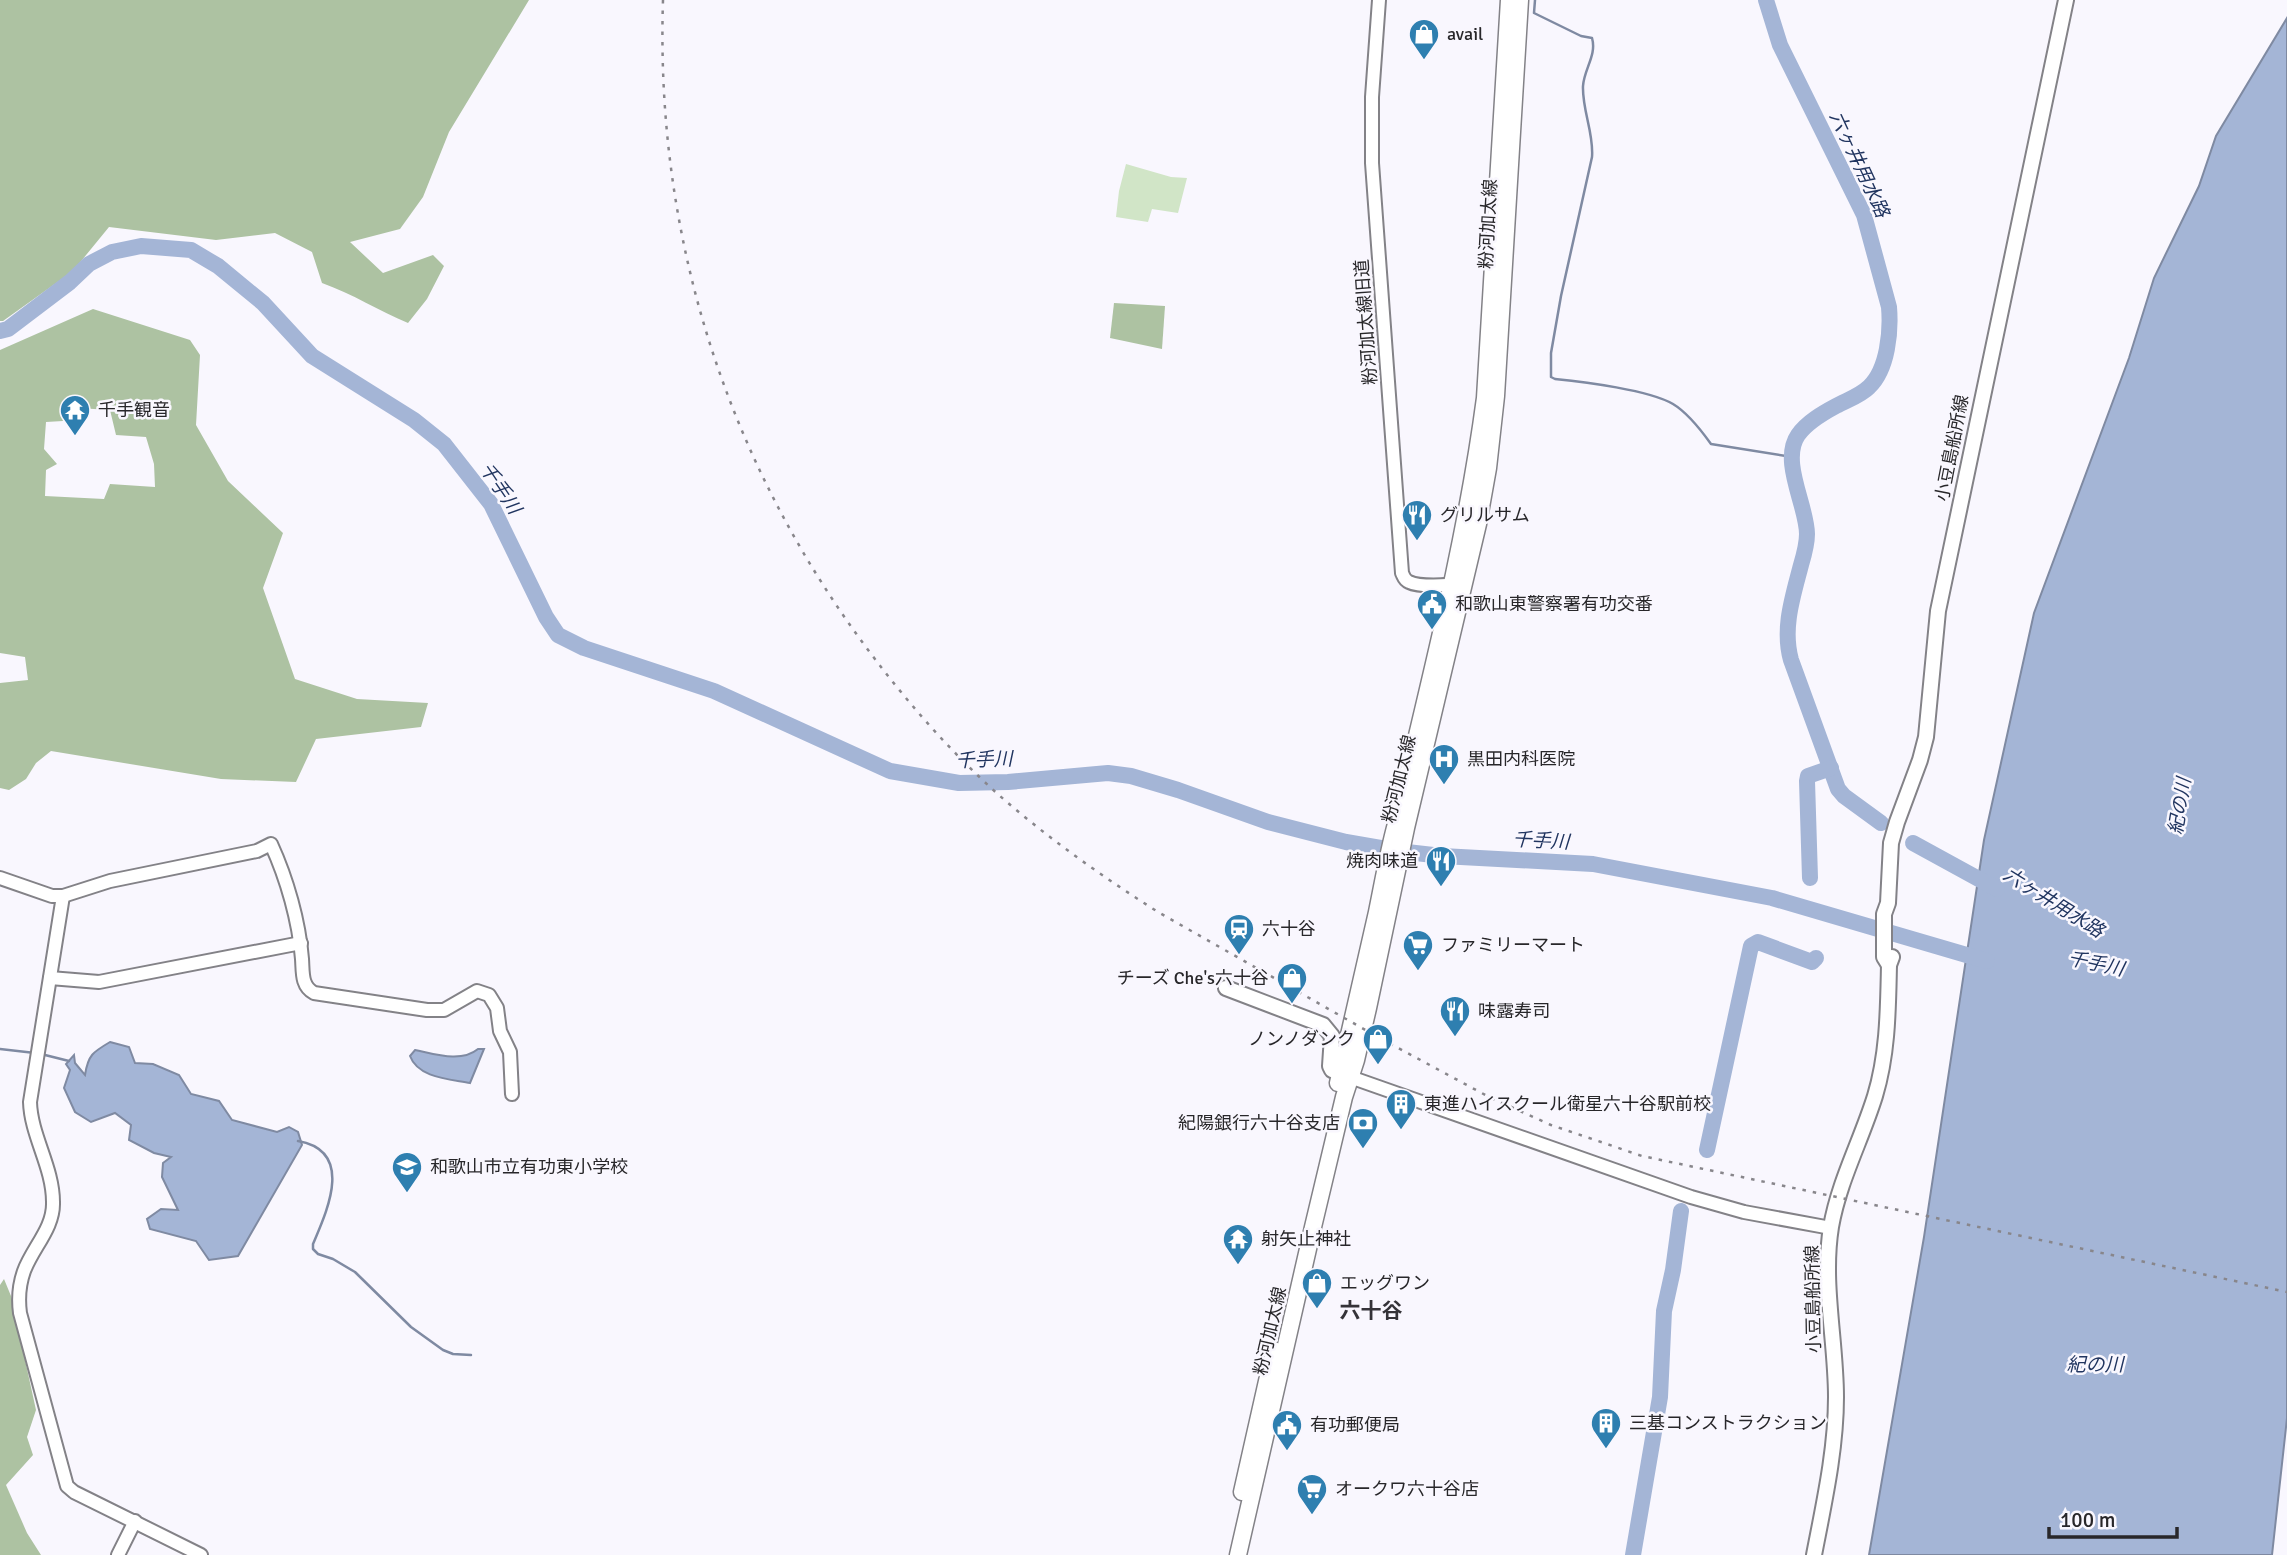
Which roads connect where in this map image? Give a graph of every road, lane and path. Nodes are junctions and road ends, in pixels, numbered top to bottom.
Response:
1 (1379, 0) edge
2 (1509, 0) edge
3 (1520, 0) edge
4 (2066, 0) edge
5 (1458, 583) junction
6 (0, 878) edge
7 (63, 896) junction
8 (300, 943) junction
9 (50, 978) junction
10 (1226, 988) dead end
11 (1345, 1075) junction
12 (512, 1094) dead end
13 (1831, 1228) junction
14 (135, 1521) junction
15 (118, 1555) edge
16 (201, 1555) edge
17 (1228, 1555) edge
18 (1238, 1555) edge
19 (1814, 1555) edge

1 - 5 street, 粉河加太線旧道
2 - 5 main road, 粉河加太線
3 - 5 main road, 粉河加太線
4 - 13 main road, 小豆島船所線
5 - 11 main road, 粉河加太線
6 - 7 street
7 - 8 street
7 - 9 street
8 - 9 street
8 - 12 street
9 - 14 street
10 - 11 main road
11 - 13 street
11 - 17 main road, 粉河加太線
11 - 18 main road, 粉河加太線
13 - 19 main road, 小豆島船所線
14 - 15 street
14 - 16 street

